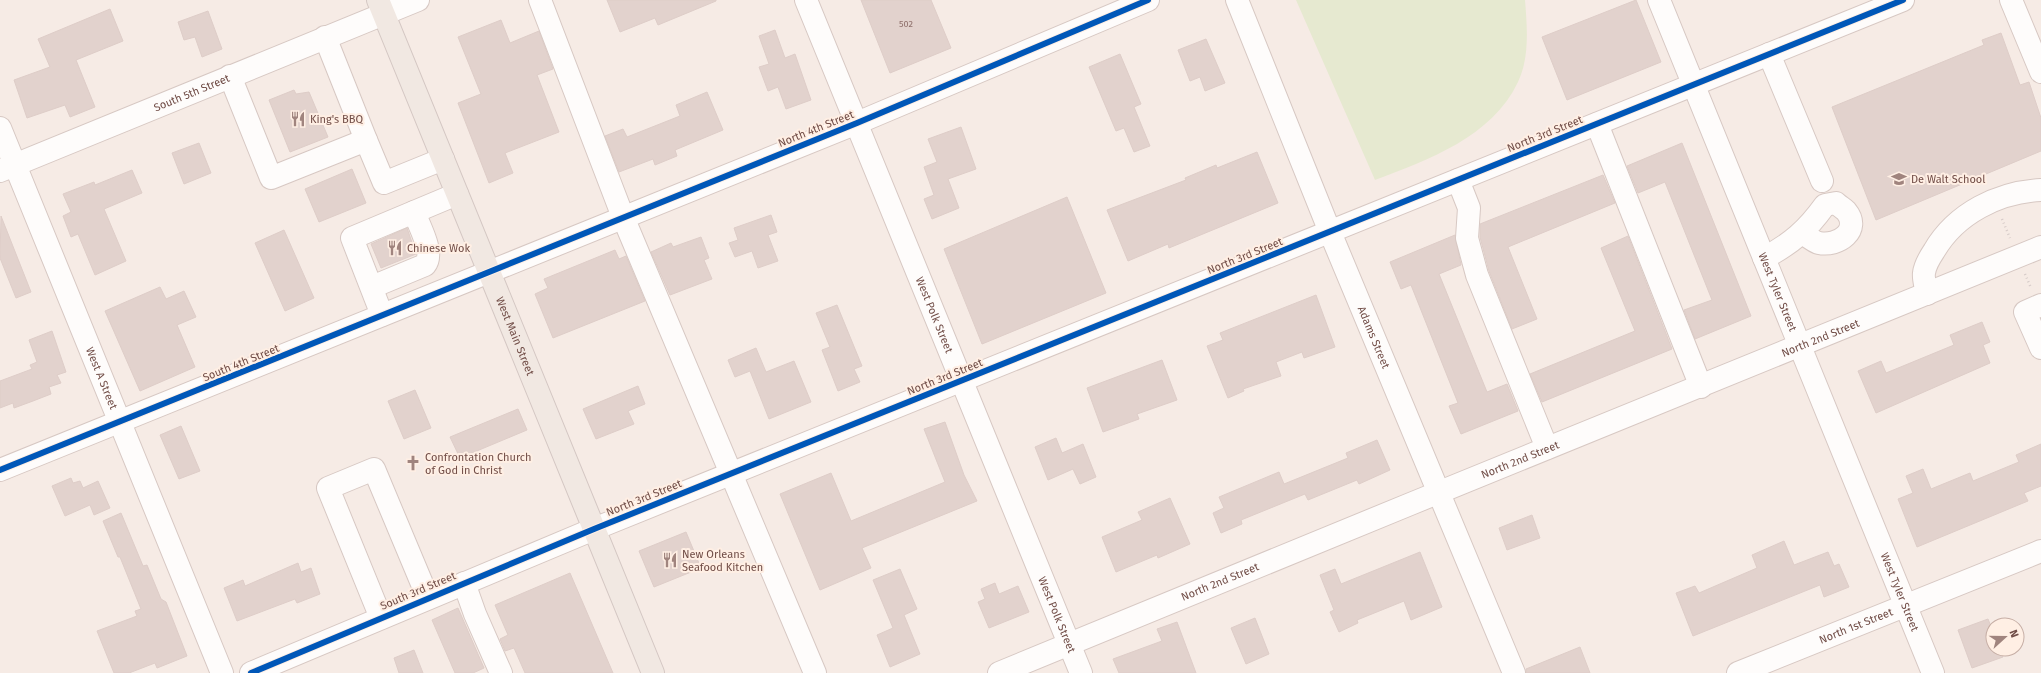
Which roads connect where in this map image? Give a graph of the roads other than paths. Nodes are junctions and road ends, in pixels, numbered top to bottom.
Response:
1 (418, 0) edge
2 (540, 0) edge
3 (806, 0) edge
4 (1148, 0) edge
5 (1237, 0) edge
6 (1659, 0) edge
7 (1903, 0) edge
8 (2011, 0) edge
9 (381, 7) edge
10 (325, 37) junction
11 (1769, 54) junction
12 (2041, 72) edge
13 (230, 76) junction
14 (1694, 85) junction
15 (857, 123) junction
16 (1597, 124) junction
17 (0, 128) edge
18 (366, 140) junction
19 (443, 159) junction
20 (7, 168) edge
21 (1458, 180) junction
22 (1822, 181) dead end
23 (2041, 190) edge
24 (457, 194) junction
25 (414, 212) junction
26 (623, 217) junction
27 (1330, 232) junction
28 (1803, 232) dead end
29 (2041, 246) edge
30 (1764, 258) junction
31 (489, 271) junction
32 (372, 287) junction
33 (1927, 294) junction
34 (2041, 305) edge
35 (382, 315) junction
36 (1800, 347) junction
37 (2041, 348) edge
38 (962, 381) junction
39 (1701, 386) junction
40 (120, 423) junction
41 (1547, 448) junction
42 (0, 470) edge
43 (731, 474) junction
44 (1440, 491) junction
45 (594, 529) junction
46 (2041, 551) edge
47 (464, 583) junction
48 (428, 598) junction
49 (1906, 607) junction
50 (381, 618) junction
51 (1069, 644) junction
52 (222, 673) edge
53 (251, 673) edge
54 (501, 673) edge
55 (652, 673) edge
56 (815, 673) edge
57 (999, 673) edge
58 (1081, 673) edge
59 (1514, 673) edge
60 (1738, 673) edge
61 (1932, 673) edge

1 - 9 street, South 5th Street
2 - 26 street
3 - 15 street, West Polk Street
4 - 15 street, North 4th Street
5 - 27 street, Adams Street
6 - 14 street, West Tyler Street
7 - 11 street, North 3rd Street
8 - 12 street
9 - 10 street, South 5th Street
9 - 19 main road, West Main Street
10 - 13 street, South 5th Street
10 - 18 street
11 - 14 street, North 3rd Street
11 - 22 street
13 - 18 street
13 - 20 street, South 5th Street
14 - 16 street, North 3rd Street
14 - 30 street, West Tyler Street
15 - 26 street, North 4th Street
15 - 38 street, West Polk Street
16 - 21 street, North 3rd Street
16 - 39 street
17 - 20 street, West A Street
18 - 19 street
19 - 24 main road, West Main Street
20 - 40 street, West A Street
21 - 27 street, North 3rd Street
21 - 41 street
23 - 33 street
24 - 25 street
24 - 31 main road, West Main Street
25 - 32 street
25 - 32 street
26 - 31 street, North 4th Street
26 - 43 street
27 - 38 street, North 3rd Street
27 - 44 street, Adams Street
28 - 30 street
29 - 33 street, North 2nd Street
30 - 36 street, West Tyler Street
31 - 35 street, South 4th Street
31 - 45 main road, West Main Street
32 - 35 street
33 - 36 street, North 2nd Street
34 - 37 street
35 - 40 street, South 4th Street
36 - 39 street, North 2nd Street
36 - 49 street, West Tyler Street
38 - 43 street, North 3rd Street
38 - 51 street, West Polk Street
39 - 41 street, North 2nd Street
40 - 42 street, South 4th Street
40 - 52 street, West A Street
41 - 44 street, North 2nd Street
43 - 45 street, North 3rd Street
43 - 56 street
44 - 51 street, North 2nd Street
44 - 59 street, Adams Street
45 - 47 street, South 3rd Street
45 - 55 main road, West Main Street
46 - 49 street, North 1st Street
47 - 48 street, South 3rd Street
47 - 54 street
48 - 50 street, South 3rd Street
48 - 50 street
49 - 60 street, North 1st Street
49 - 61 street, West Tyler Street
50 - 53 street, South 3rd Street
51 - 57 street, North 2nd Street
51 - 58 street, West Polk Street

